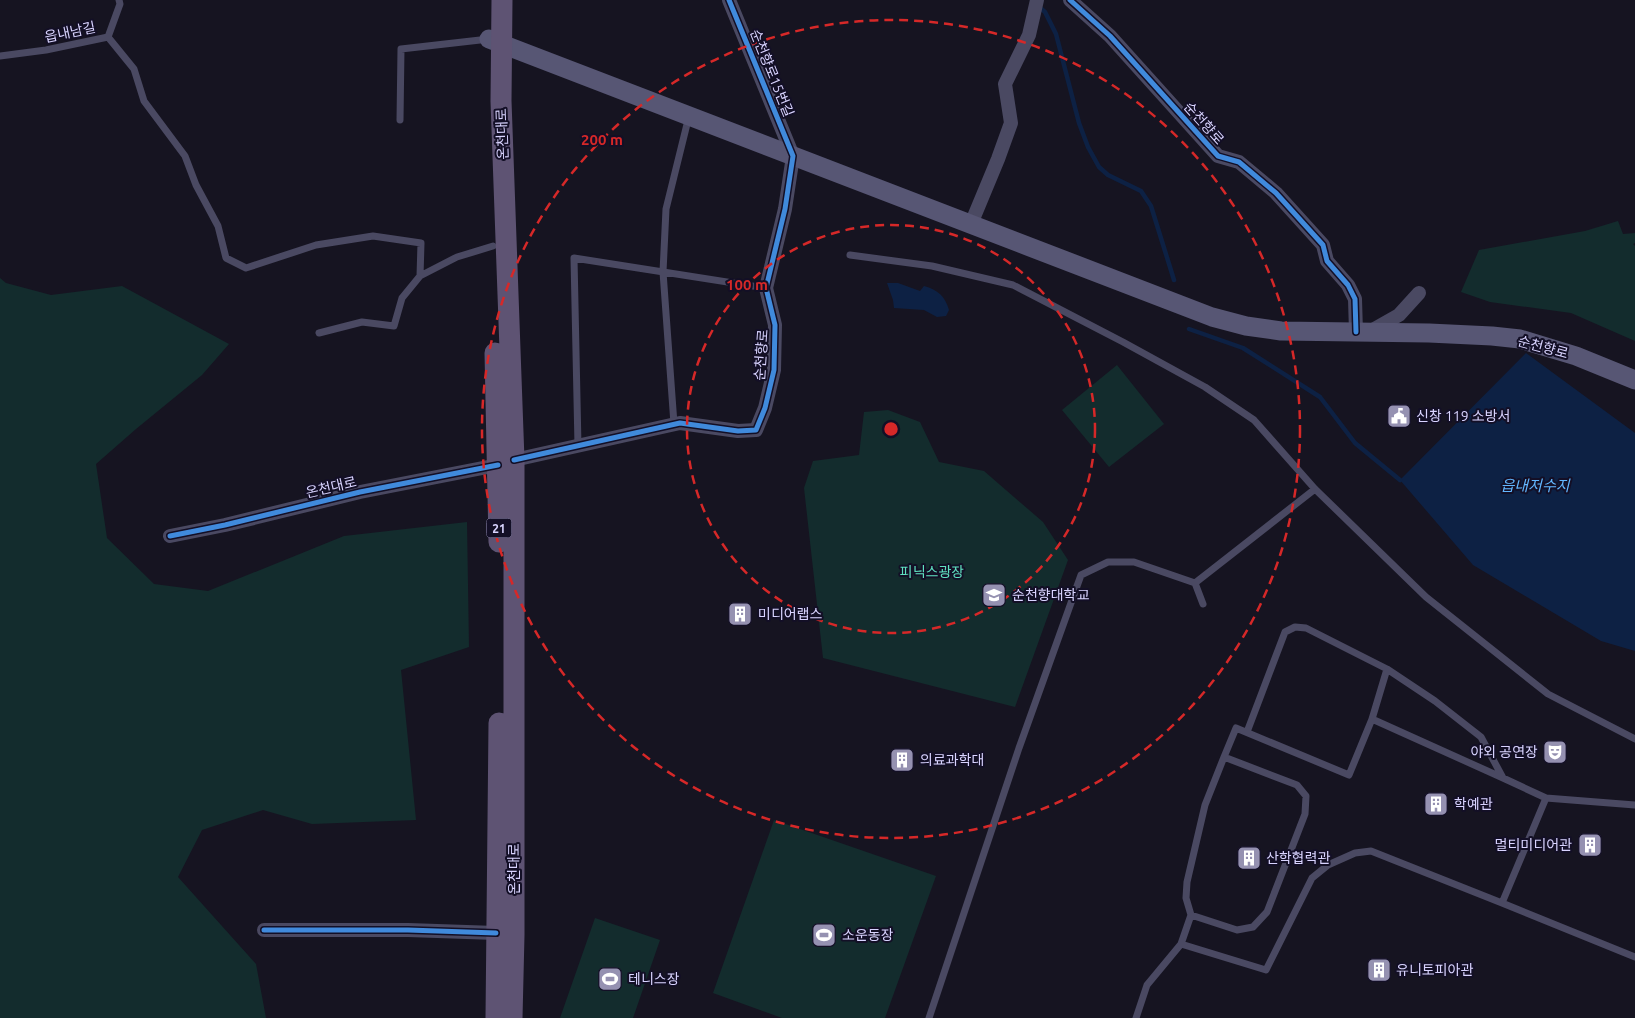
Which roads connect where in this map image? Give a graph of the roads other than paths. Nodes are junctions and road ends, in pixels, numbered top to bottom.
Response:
1 (120, 0) edge
2 (489, 0) edge
3 (502, 0) edge
4 (729, 0) edge
5 (1037, 0) edge
6 (1070, 0) edge
7 (108, 36) junction
8 (495, 41) junction
9 (0, 56) edge
10 (689, 116) junction
11 (400, 120) dead end
12 (793, 156) junction
13 (971, 224) junction
14 (493, 246) junction
15 (850, 254) dead end
16 (663, 272) junction
17 (420, 276) junction
18 (766, 288) junction
19 (1419, 293) dead end
20 (319, 333) dead end
21 (1362, 333) junction
22 (1635, 380) edge
23 (674, 424) junction
24 (578, 446) junction
25 (506, 463) junction
26 (1315, 489) junction
27 (170, 536) dead end
28 (1195, 583) junction
29 (1203, 604) dead end
30 (1387, 669) junction
31 (1372, 719) junction
32 (1247, 732) junction
33 (1635, 739) edge
34 (1224, 757) junction
35 (1504, 778) junction
36 (1546, 798) junction
37 (1635, 805) edge
38 (1502, 903) junction
39 (1191, 915) junction
40 (264, 930) dead end
41 (496, 933) junction
42 (1180, 944) junction
43 (1635, 957) edge
44 (496, 1018) edge
45 (512, 1018) edge
46 (929, 1018) edge
47 (1136, 1018) edge

1 - 7 lane, 읍내남길
2 - 8 main road, 온천대로 / 21
3 - 8 main road, 온천대로 / 21
4 - 12 street, 순천향로15번길
5 - 13 street
6 - 21 street, 순천향로
7 - 9 lane, 읍내남길
7 - 17 lane
8 - 10 main road, 순천향로
8 - 11 lane
8 - 14 main road, 온천대로 / 21
8 - 25 main road, 온천대로 / 21
10 - 12 main road, 순천향로
10 - 16 lane
12 - 13 main road, 순천향로
12 - 18 street, 순천향로
13 - 21 main road, 순천향로
14 - 17 lane
14 - 25 main road, 온천대로 / 21
15 - 26 lane
16 - 18 lane
16 - 23 lane
16 - 24 lane
17 - 20 lane
18 - 23 street, 순천향로
19 - 21 street
21 - 22 main road, 순천향로
23 - 24 street, 순천향로
24 - 25 street, 순천향로
25 - 27 street, 온천대로
25 - 41 main road, 온천대로 / 21
25 - 45 main road, 온천대로 / 21
26 - 28 lane
26 - 33 lane
28 - 29 lane
28 - 46 lane
30 - 31 lane
30 - 32 lane
30 - 35 lane
31 - 32 lane
31 - 35 lane
32 - 34 lane
34 - 39 lane
34 - 39 lane
35 - 36 lane
36 - 37 lane
36 - 38 lane
38 - 42 lane
38 - 43 lane
39 - 42 lane
40 - 41 street
41 - 44 main road, 온천대로 / 21
42 - 47 lane

